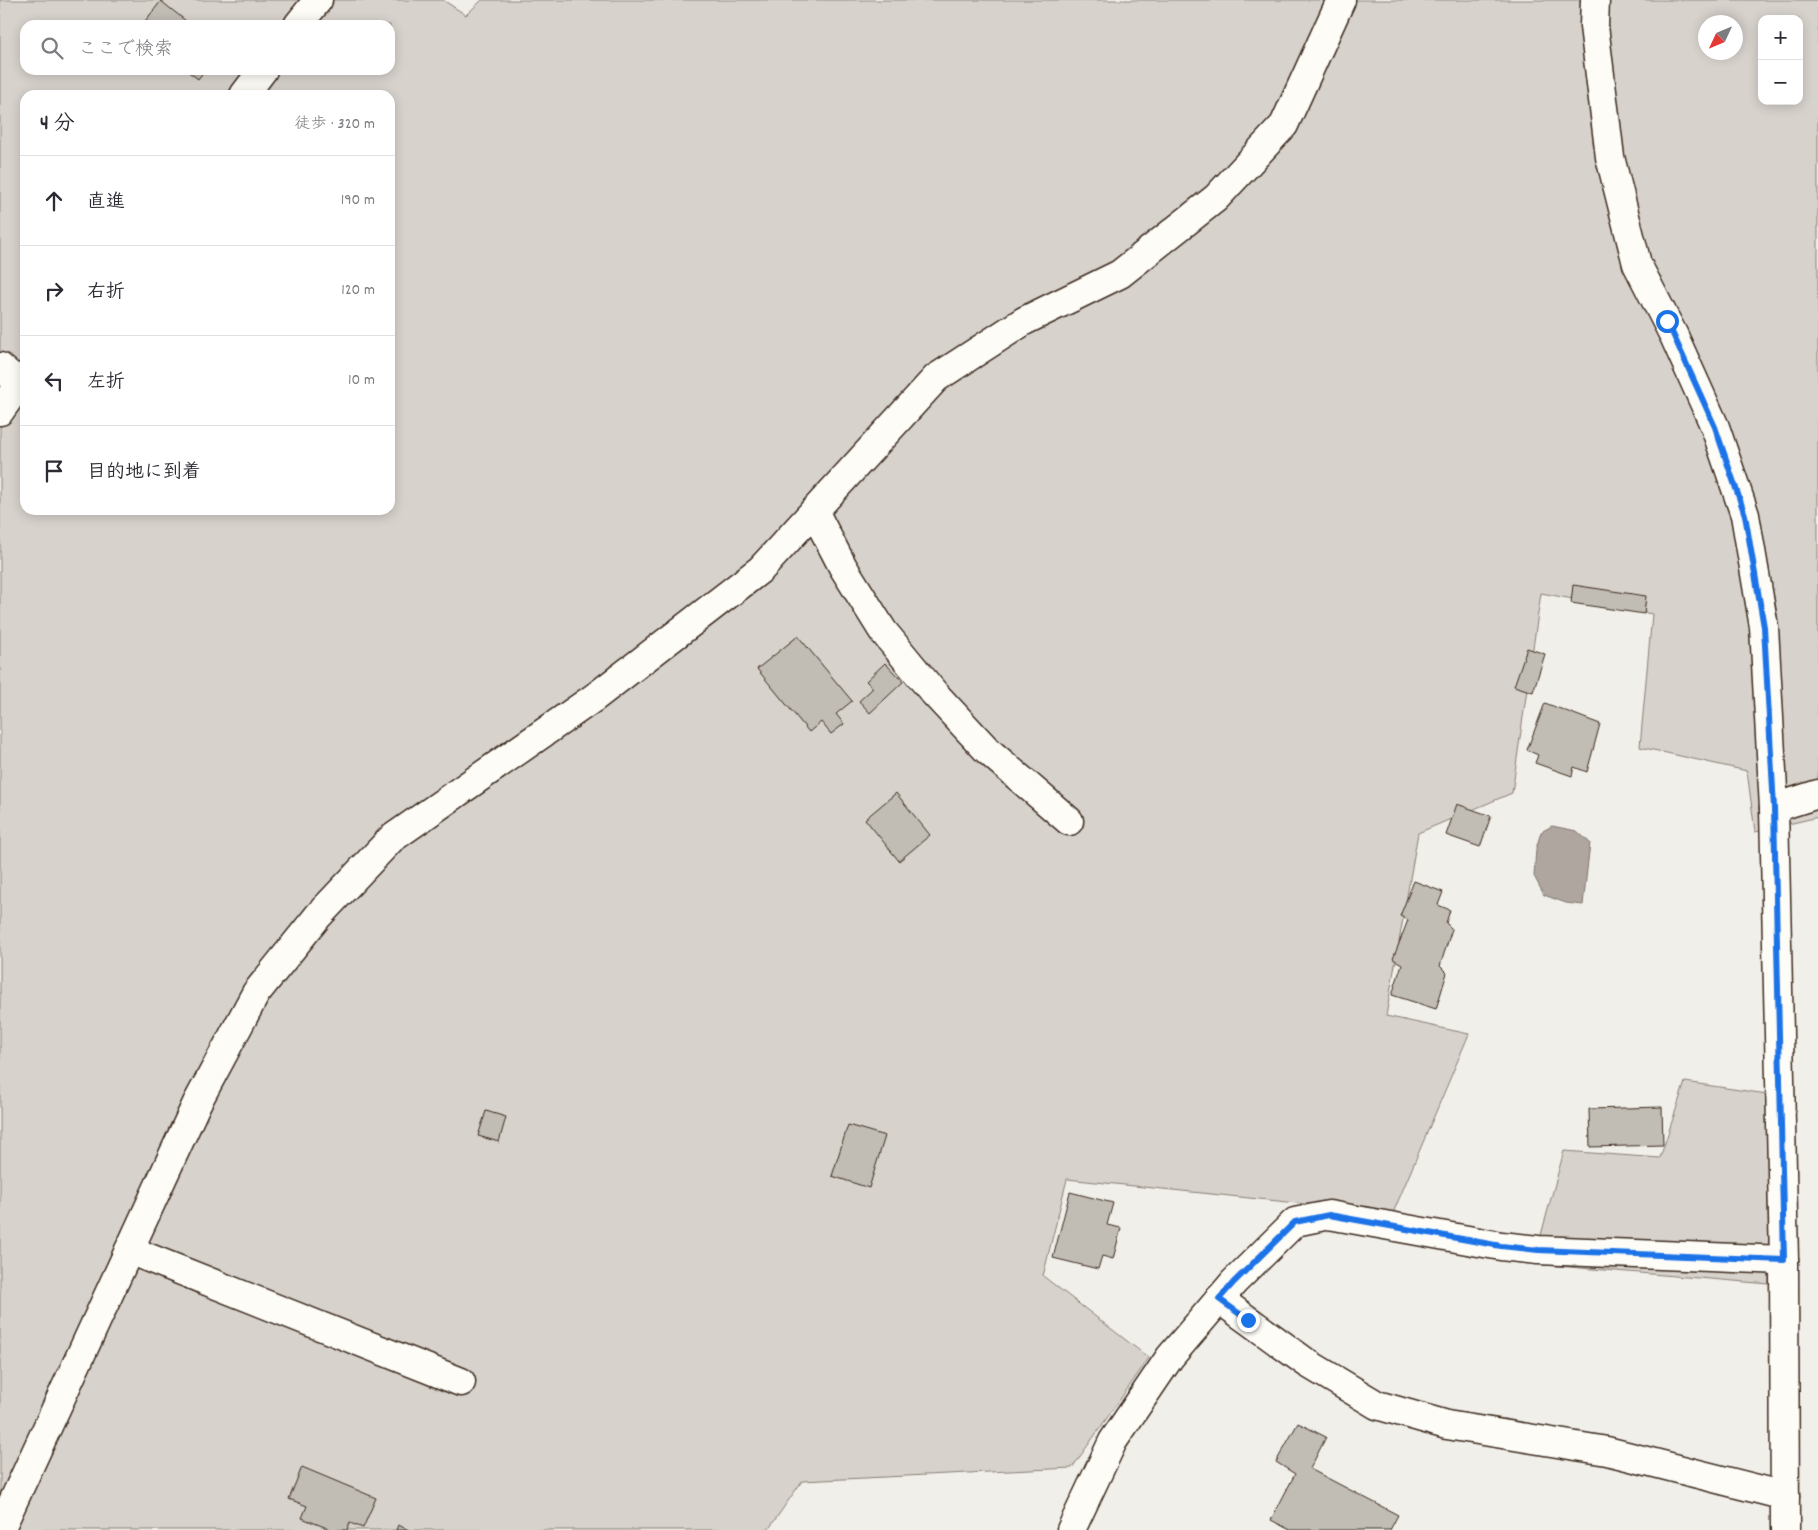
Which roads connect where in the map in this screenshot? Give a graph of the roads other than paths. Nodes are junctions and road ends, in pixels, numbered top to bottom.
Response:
1 (318, 0) edge
2 (1340, 0) edge
3 (1595, 0) edge
4 (302, 20) edge
5 (259, 75) edge
6 (248, 90) edge
7 (15, 376) edge
8 (0, 411) edge
9 (814, 511) junction
10 (1818, 794) edge
11 (1774, 808) junction
12 (1070, 821) dead end
13 (129, 1250) junction
14 (1784, 1260) junction
15 (1219, 1299) junction
16 (461, 1382) dead end
17 (1785, 1496) junction
18 (0, 1530) edge
19 (1071, 1530) edge
20 (1785, 1530) edge

1 - 4 street
2 - 9 street
3 - 11 street
5 - 6 street
7 - 8 street
9 - 12 street
9 - 13 street
10 - 11 street
11 - 14 street
13 - 16 street
13 - 18 street
14 - 15 street
14 - 17 street
15 - 17 street
15 - 19 street
17 - 20 street

